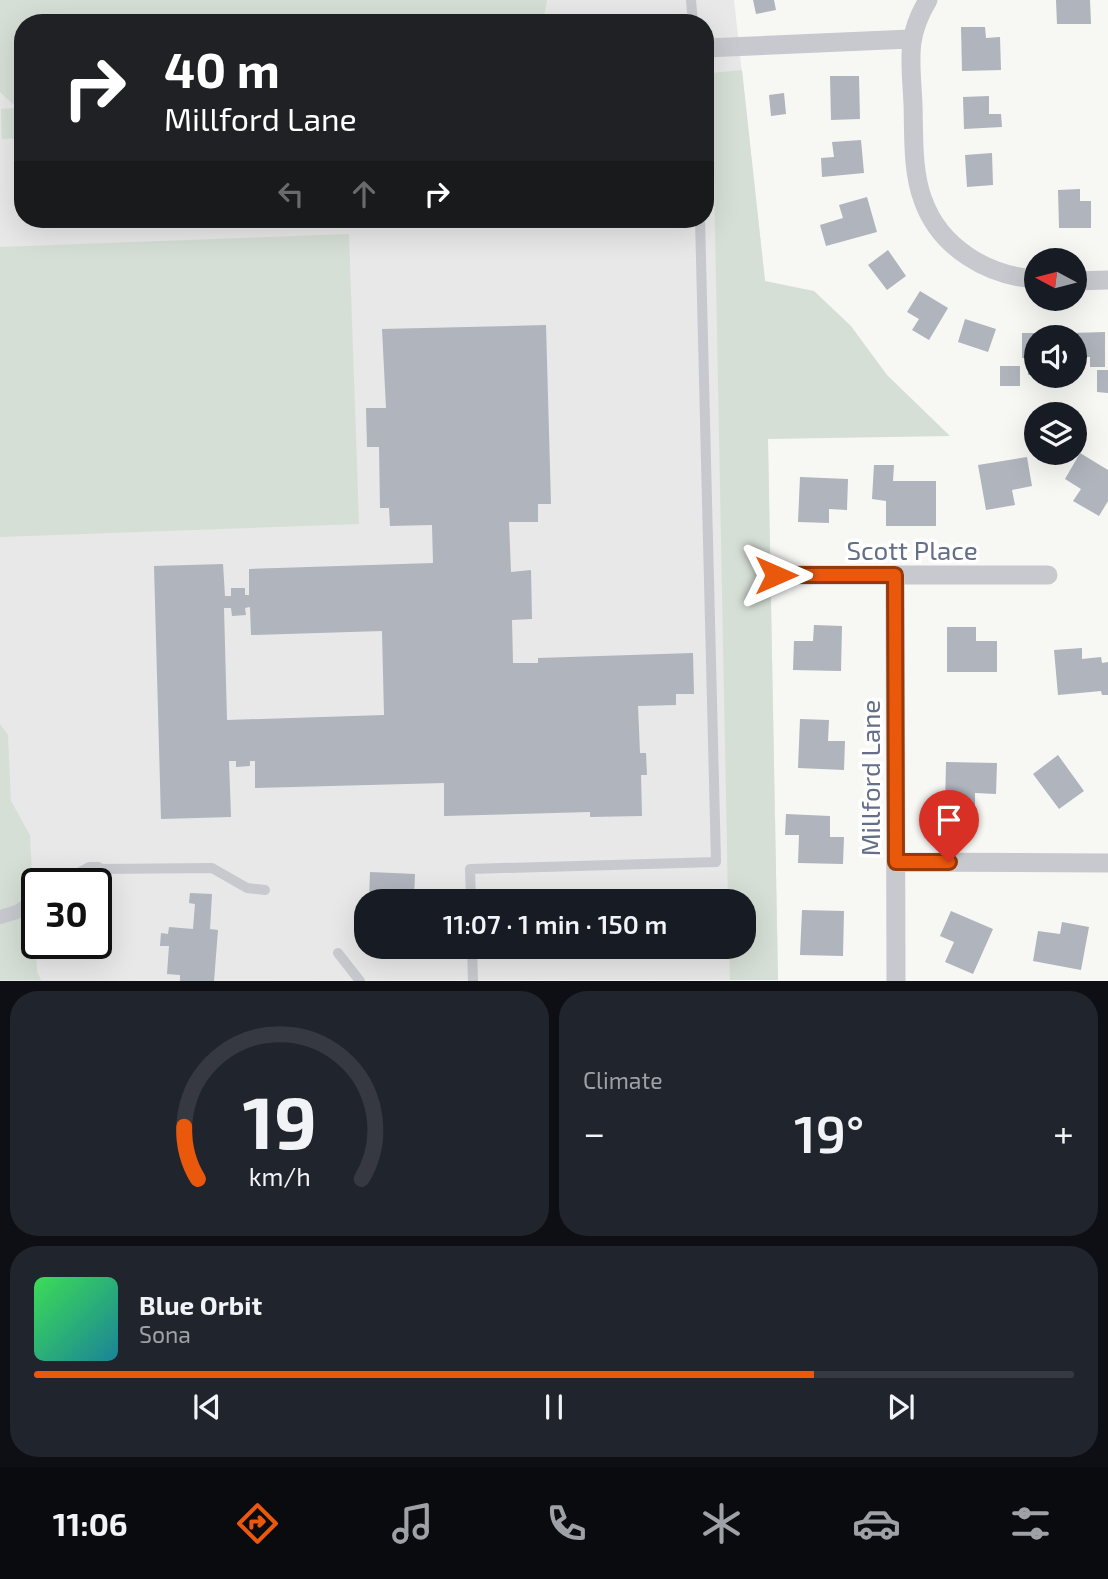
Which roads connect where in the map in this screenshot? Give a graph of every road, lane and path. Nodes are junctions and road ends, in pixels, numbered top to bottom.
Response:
1 (928, 0) edge
2 (910, 38) junction
3 (714, 48) edge
4 (700, 228) edge
5 (1024, 278) edge
6 (1108, 280) edge
7 (1087, 281) edge
8 (776, 575) dead end
9 (895, 575) junction
10 (1048, 575) dead end
11 (896, 862) junction
12 (1108, 863) edge
13 (112, 869) edge
14 (471, 889) edge
15 (265, 890) dead end
16 (21, 910) edge
17 (0, 917) edge
18 (338, 954) dead end
19 (472, 959) edge
20 (360, 981) edge
21 (473, 981) edge
22 (896, 981) edge

1 - 2 street
2 - 3 street
2 - 5 street
4 - 14 lane
6 - 7 street
8 - 9 street, Scott Place
9 - 10 street, Scott Place
9 - 11 street, Millford Lane
11 - 12 street
11 - 22 street, Millford Lane
13 - 15 lane
16 - 17 street
18 - 20 lane
19 - 21 lane

